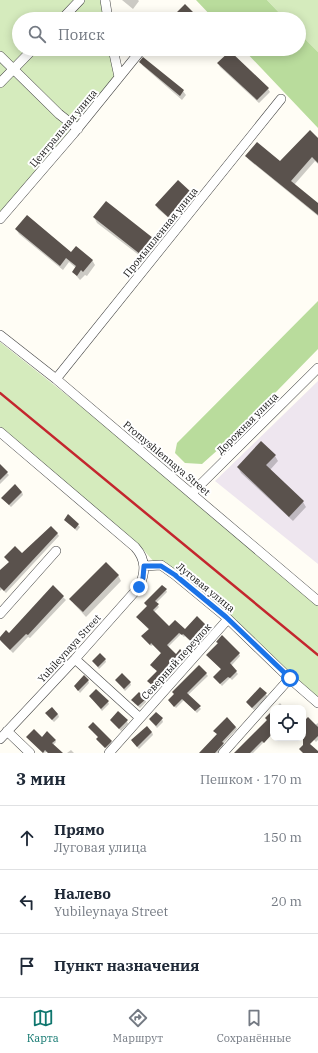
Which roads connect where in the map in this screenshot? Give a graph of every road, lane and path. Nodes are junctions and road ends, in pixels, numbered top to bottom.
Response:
1 (80, 0) edge
2 (105, 0) edge
3 (69, 12) edge
4 (107, 12) edge
5 (0, 56) edge
6 (26, 56) edge
7 (114, 56) edge
8 (136, 56) edge
9 (13, 69) junction
10 (119, 77) junction
11 (0, 83) edge
12 (281, 99) dead end
13 (78, 128) junction
14 (0, 219) edge
15 (0, 335) edge
16 (318, 368) edge
17 (56, 379) junction
18 (1, 435) edge
19 (192, 494) junction
20 (56, 551) dead end
21 (144, 566) junction
22 (318, 601) edge
23 (0, 614) edge
24 (228, 619) junction
25 (74, 659) junction
26 (290, 678) junction
27 (318, 703) edge
28 (140, 718) junction
29 (8, 731) junction
30 (0, 739) edge
31 (30, 753) edge
32 (109, 753) edge
33 (222, 753) edge

1 - 3 street
2 - 4 street
5 - 9 street
6 - 9 street
7 - 10 street
8 - 10 street, Центральная улица
9 - 11 street
9 - 13 street
10 - 13 street, Центральная улица
12 - 17 street, Промышленная улица
13 - 14 street, Центральная улица
15 - 17 street, Promyshlennaya Street
16 - 19 street, Дорожная улица
17 - 19 street, Promyshlennaya Street
18 - 21 street
19 - 22 street, Promyshlennaya Street
20 - 23 street
21 - 24 street, Луговая улица
21 - 25 street, Yubileynaya Street
24 - 26 street, Луговая улица
24 - 28 street, Северный переулок
25 - 28 street
25 - 29 street, Yubileynaya Street
26 - 27 street, Луговая улица
26 - 33 street
28 - 32 street, Северный переулок
29 - 30 street, Yubileynaya Street
29 - 31 street

